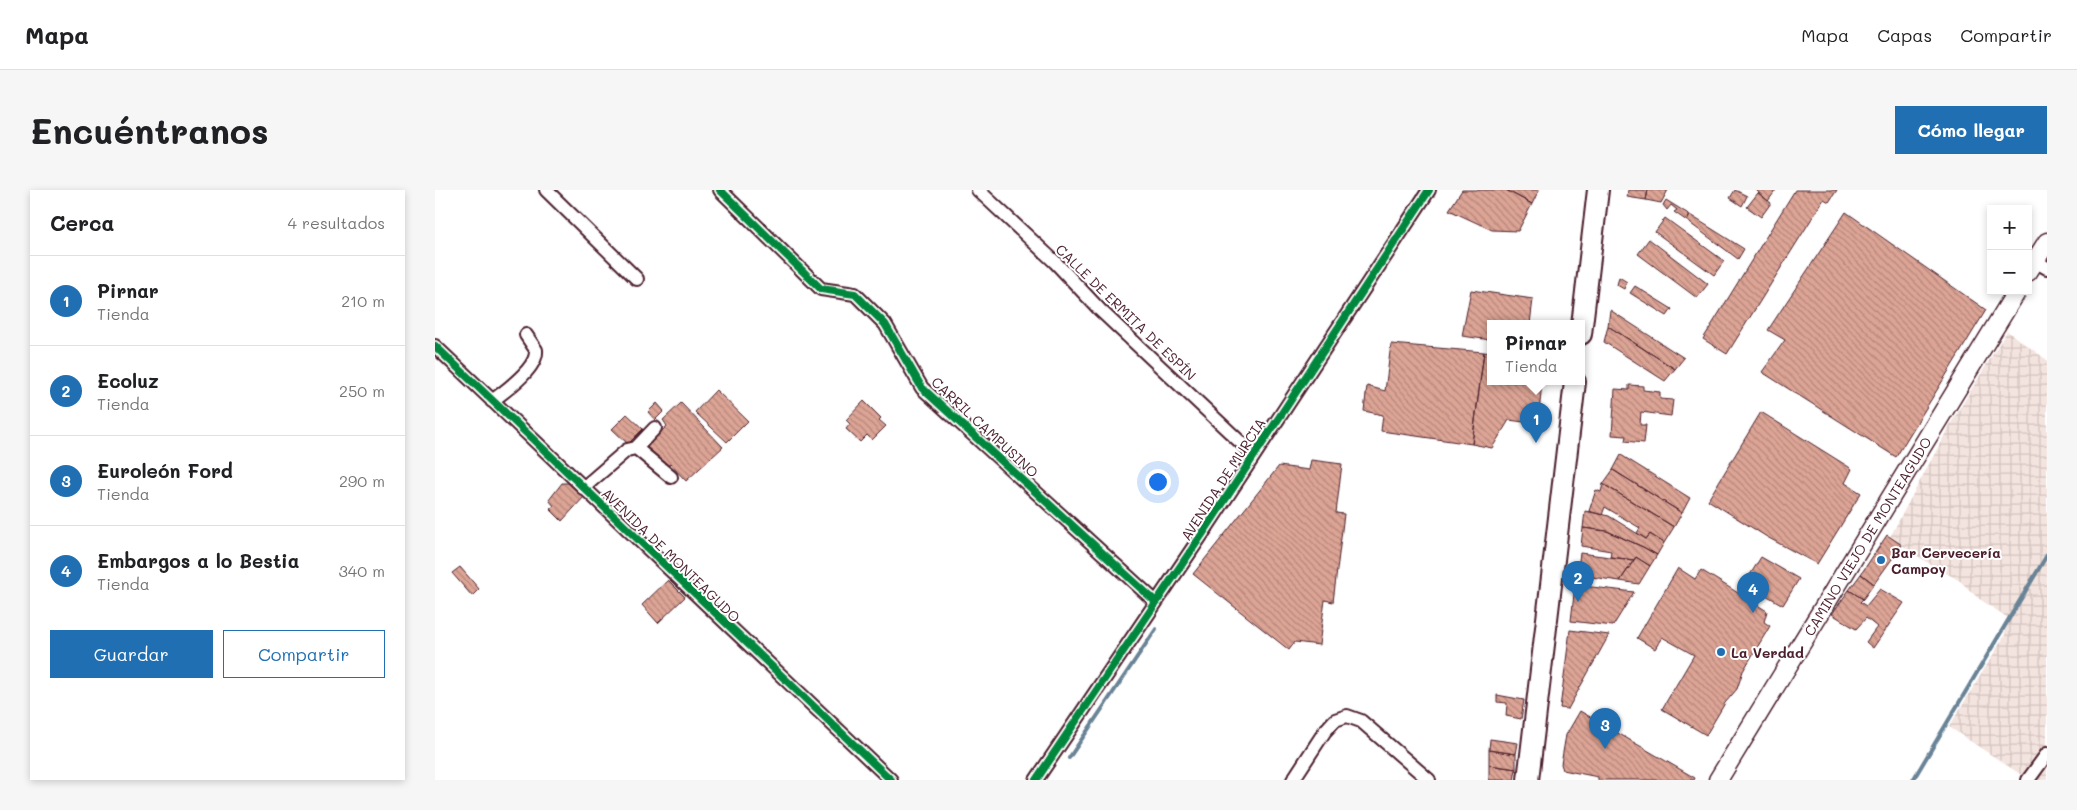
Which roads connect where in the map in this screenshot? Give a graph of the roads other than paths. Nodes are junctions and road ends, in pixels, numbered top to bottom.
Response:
1 (546, 190) edge
2 (720, 190) edge
3 (978, 190) edge
4 (1429, 190) edge
5 (1598, 190) edge
6 (2047, 242) edge
7 (2037, 267) edge
8 (637, 279) dead end
9 (2015, 295) edge
10 (1583, 320) edge
11 (526, 335) dead end
12 (435, 346) edge
13 (1575, 385) edge
14 (493, 401) junction
15 (655, 428) dead end
16 (636, 448) junction
17 (1254, 455) junction
18 (671, 477) dead end
19 (583, 488) junction
20 (1157, 602) junction
21 (2047, 754) edge
22 (1528, 778) edge
23 (891, 780) edge
24 (1036, 780) edge
25 (1293, 780) edge
26 (1429, 780) edge
27 (1718, 780) edge
28 (2028, 780) edge

1 - 8 street
2 - 20 street, CARRIL CAMPUSINO
3 - 17 street, CALLE DE ERMITA DE ESPÍN
4 - 17 street, AVENIDA DE MURCIA
5 - 10 main road
6 - 7 street
9 - 27 street, CAMINO VIEJO DE MONTEAGUDO
11 - 14 street
12 - 14 street, AVENIDA DE MONTEAGUDO
13 - 22 main road
14 - 19 street, AVENIDA DE MONTEAGUDO
15 - 16 street
16 - 18 street
16 - 19 street
17 - 20 street, AVENIDA DE MURCIA
19 - 23 street, AVENIDA DE MONTEAGUDO
20 - 24 street, AVENIDA DE MURCIA
21 - 28 street
25 - 26 street

